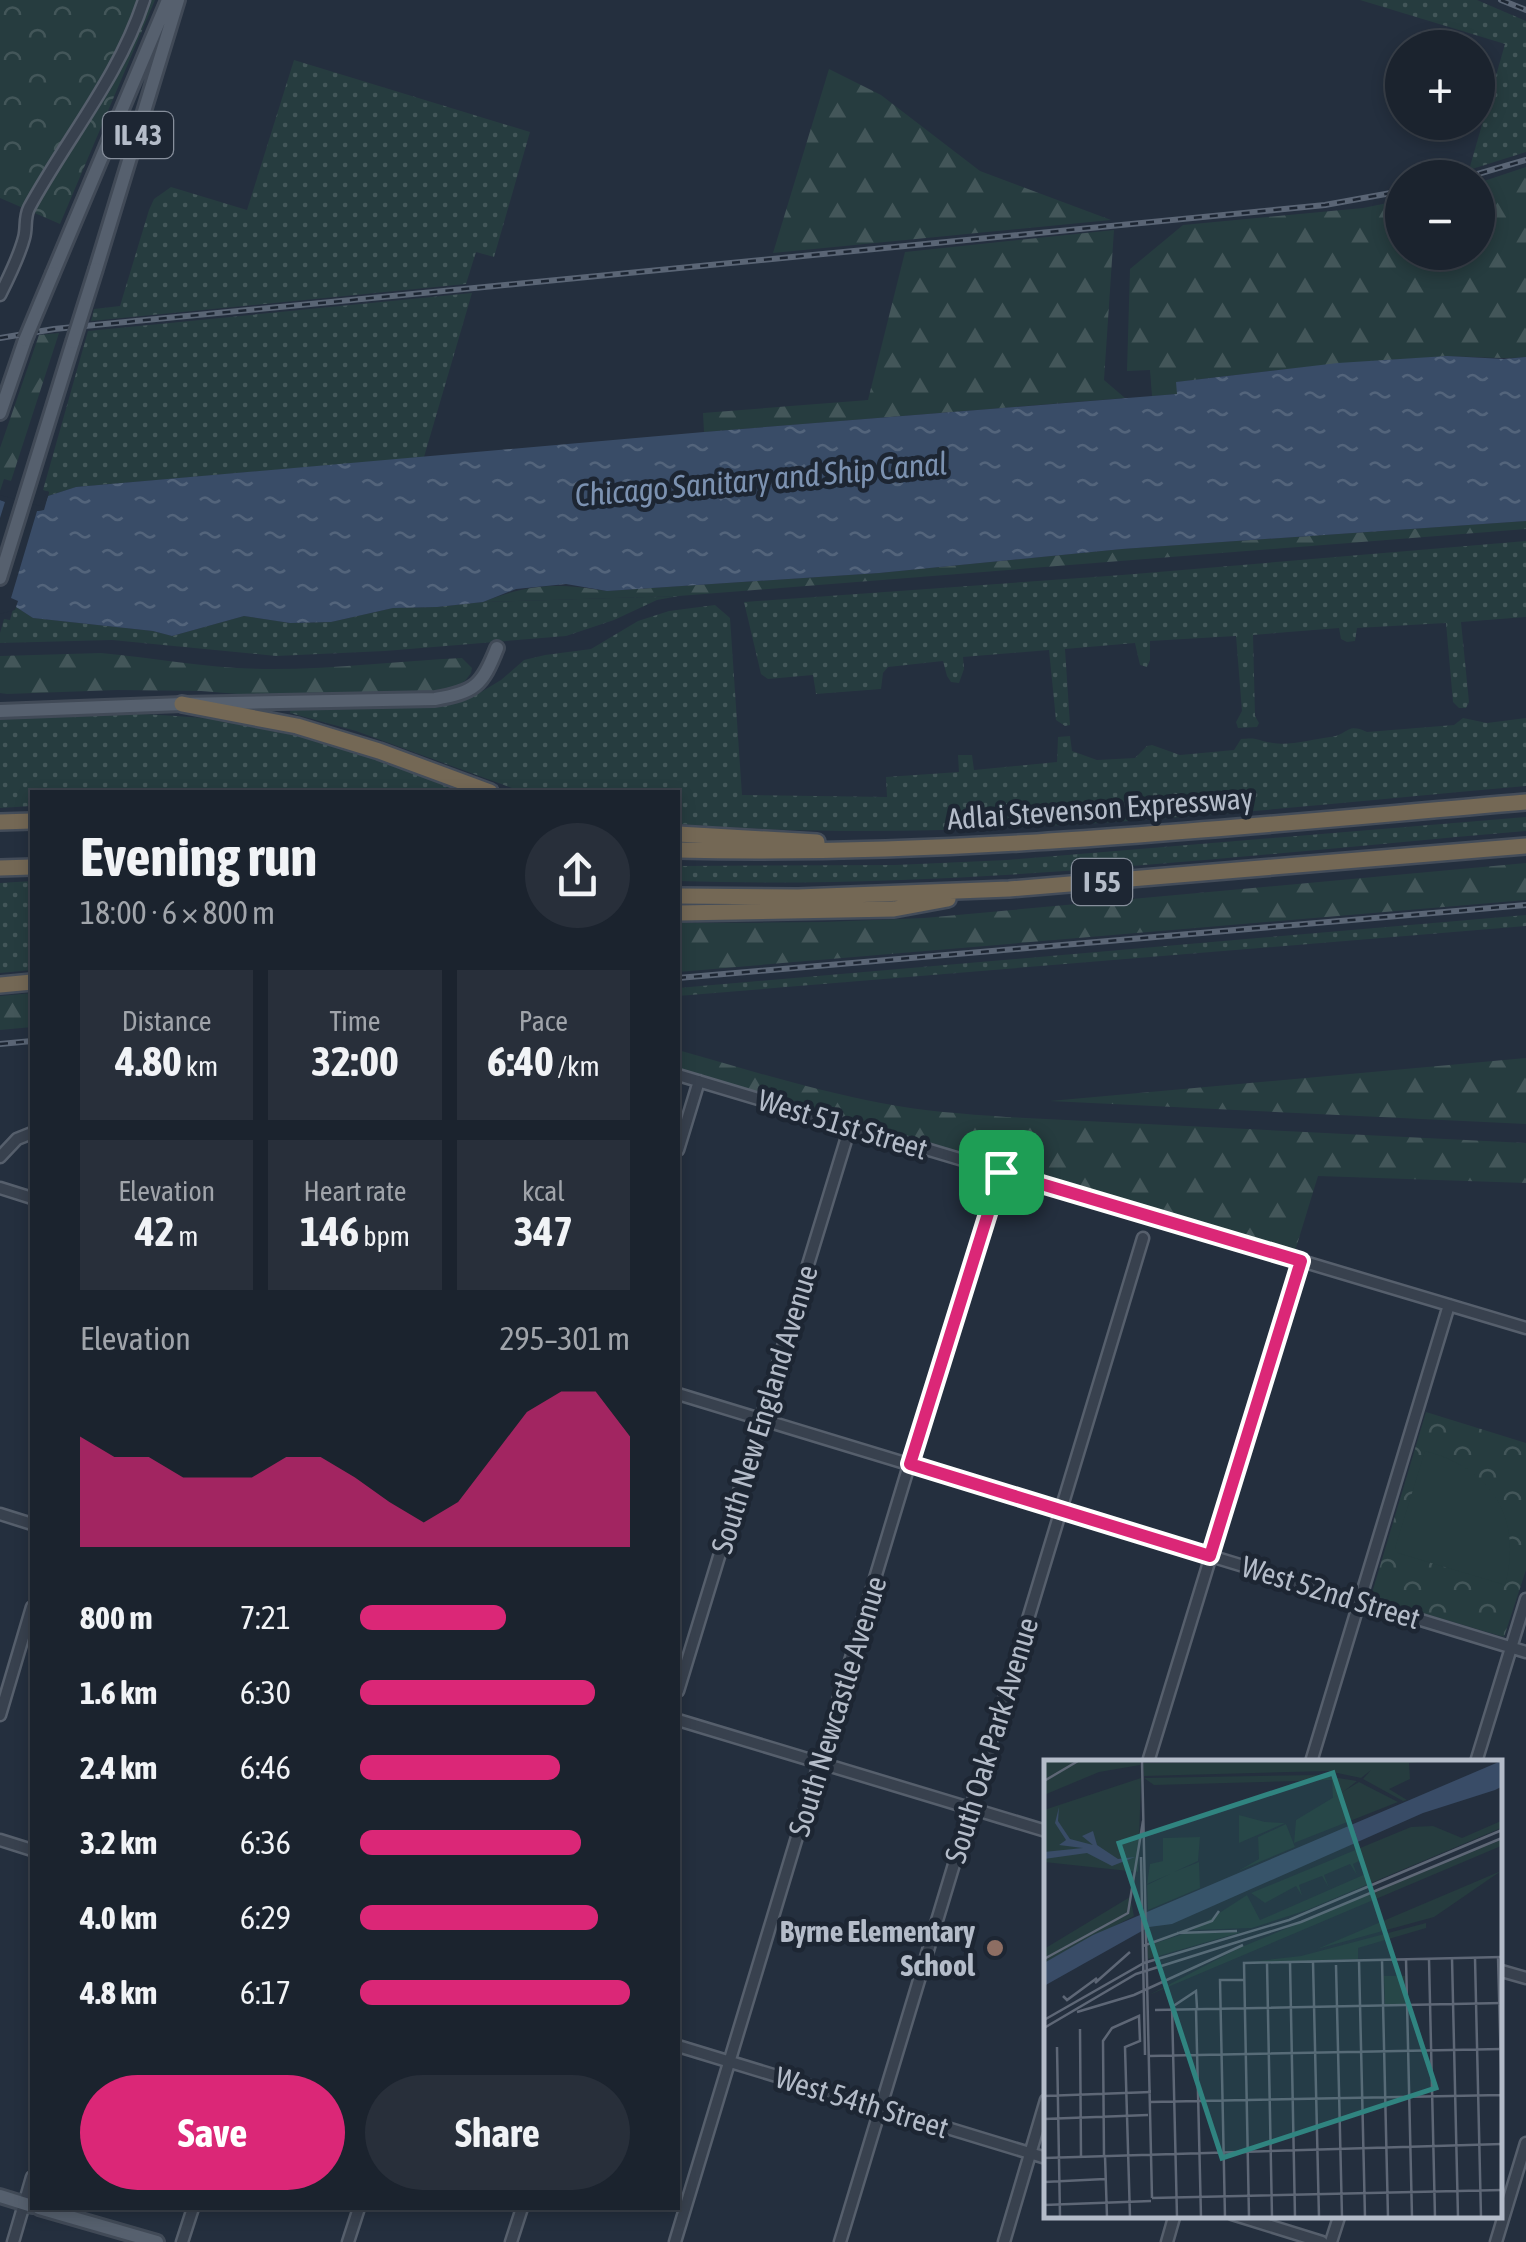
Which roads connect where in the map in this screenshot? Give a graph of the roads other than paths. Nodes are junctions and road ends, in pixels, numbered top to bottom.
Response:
1 (144, 0) edge
2 (168, 0) edge
3 (178, 0) edge
4 (0, 295) edge
5 (0, 413) edge
6 (0, 578) edge
7 (497, 648) dead end
8 (182, 704) junction
9 (1, 710) edge
10 (485, 790) edge
11 (1526, 802) edge
12 (30, 821) edge
13 (0, 822) edge
14 (680, 834) edge
15 (1526, 846) edge
16 (930, 849) junction
17 (680, 850) edge
18 (30, 867) edge
19 (0, 868) edge
20 (1009, 889) junction
21 (680, 896) edge
22 (680, 914) edge
23 (30, 982) edge
24 (0, 984) edge
25 (680, 1076) edge
26 (699, 1082) junction
27 (850, 1127) junction
28 (30, 1133) edge
29 (680, 1144) edge
30 (0, 1158) edge
31 (1001, 1172) junction
32 (0, 1188) edge
33 (30, 1197) edge
34 (1143, 1238) dead end
35 (1301, 1261) junction
36 (1449, 1305) junction
37 (1526, 1328) edge
38 (680, 1395) edge
39 (762, 1419) junction
40 (910, 1464) junction
41 (1060, 1510) junction
42 (0, 1514) edge
43 (30, 1523) edge
44 (1210, 1556) junction
45 (1526, 1598) edge
46 (1360, 1601) junction
47 (30, 1614) edge
48 (1512, 1647) junction
49 (1526, 1652) edge
50 (680, 1685) edge
51 (0, 1714) edge
52 (680, 1721) edge
53 (1149, 1760) edge
54 (1313, 1760) edge
55 (1477, 1760) edge
56 (820, 1763) junction
57 (970, 1808) junction
58 (1044, 1830) edge
59 (0, 1840) edge
60 (30, 1849) edge
61 (1501, 1971) edge
62 (1526, 1978) edge
63 (680, 2047) edge
64 (729, 2062) junction
65 (1044, 2107) edge
66 (879, 2108) junction
67 (1526, 2142) edge
68 (1030, 2153) junction
69 (1044, 2157) edge
70 (0, 2196) edge
71 (30, 2205) edge
72 (30, 2210) edge
73 (46, 2210) edge
74 (192, 2210) edge
75 (521, 2210) edge
76 (357, 2211) edge
77 (1174, 2217) edge
78 (1242, 2217) edge
79 (1339, 2217) edge
80 (13, 2242) edge
81 (157, 2242) edge
82 (182, 2242) edge
83 (348, 2242) edge
84 (511, 2242) edge
85 (675, 2242) edge
86 (840, 2242) edge
87 (1004, 2242) edge
88 (1167, 2242) edge
89 (1322, 2242) edge
90 (1331, 2242) edge
91 (1496, 2242) edge

1 - 4 street
2 - 5 main road, IL 43, bridge
3 - 6 main road, IL 43, bridge
7 - 8 main road
8 - 9 main road
8 - 10 highway
11 - 16 highway, Adlai Stevenson Expressway / I 55
12 - 13 highway
14 - 16 highway
15 - 20 highway, I 55
16 - 17 highway, Adlai Stevenson Expressway / I 55
18 - 19 highway
20 - 21 highway, I 55
20 - 22 highway
23 - 24 highway
25 - 26 street, West 51st Street
26 - 27 street, West 51st Street
26 - 29 street
27 - 31 street, West 51st Street
27 - 39 street, South New England Avenue
28 - 30 street
31 - 35 street, West 51st Street
31 - 40 street, South Newcastle Avenue
32 - 33 street
34 - 41 street, South Oak Park Avenue
35 - 36 street, West 51st Street
35 - 44 street
36 - 37 street, West 51st Street
36 - 46 street
38 - 39 street, West 52nd Street
39 - 40 street, West 52nd Street
39 - 50 street, South New England Avenue
40 - 41 street, West 52nd Street
40 - 56 street, South Newcastle Avenue
41 - 44 street, West 52nd Street
41 - 57 street, South Oak Park Avenue
42 - 43 street
44 - 46 street, West 52nd Street
44 - 53 street
45 - 48 street
46 - 48 street, West 52nd Street
46 - 54 street
47 - 51 street
48 - 49 street, West 52nd Street
48 - 55 street
52 - 56 street
56 - 57 street
56 - 64 street, South Newcastle Avenue
57 - 58 street
57 - 66 street, South Oak Park Avenue
59 - 60 street
61 - 62 street
63 - 64 street, West 54th Street
64 - 66 street, West 54th Street
64 - 85 street, South Newcastle Avenue
65 - 68 street
66 - 68 street, West 54th Street
66 - 86 street, South Oak Park Avenue
67 - 91 street
68 - 69 street, West 54th Street
68 - 87 street
70 - 71 main road
72 - 80 street
73 - 81 main road
74 - 82 street
75 - 84 street
76 - 83 street
77 - 88 street
78 - 89 street
79 - 90 street

